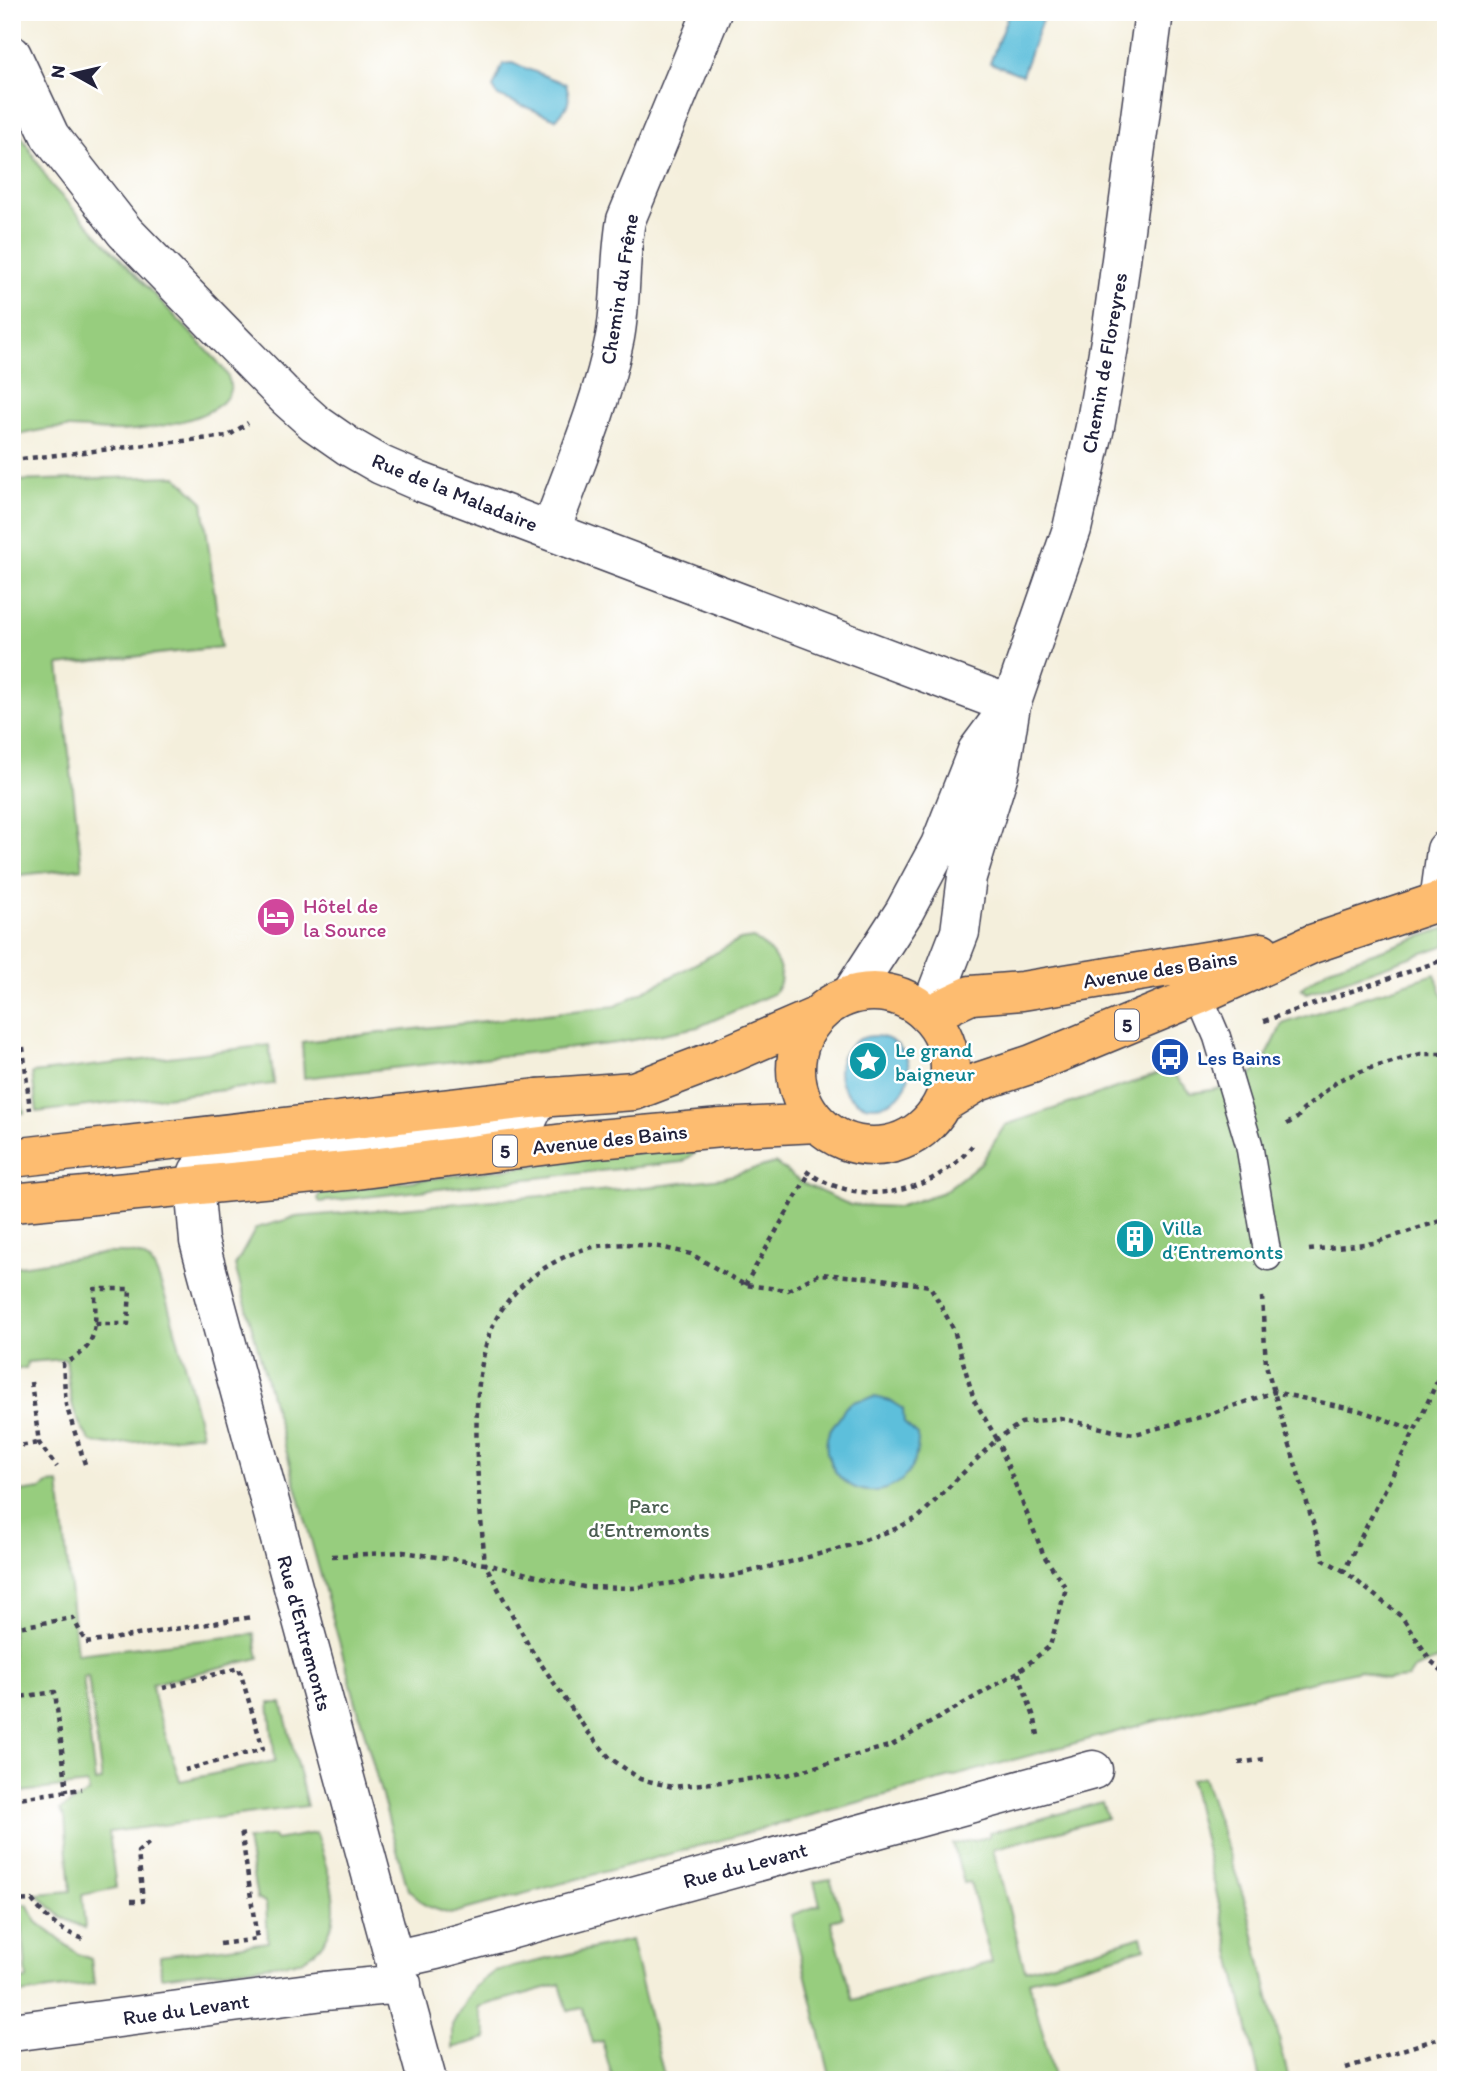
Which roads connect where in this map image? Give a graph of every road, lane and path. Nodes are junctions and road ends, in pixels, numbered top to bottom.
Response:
1 (712, 12) edge
2 (1154, 12) edge
3 (12, 55) edge
4 (286, 397) junction
5 (12, 460) edge
6 (551, 530) junction
7 (1011, 705) junction
8 (1446, 850) edge
9 (1443, 901) edge
10 (1312, 944) junction
11 (851, 994) junction
12 (1199, 995) junction
13 (928, 1015) junction
14 (815, 1017) junction
15 (23, 1047) dead end
16 (1446, 1054) edge
17 (28, 1094) dead end
18 (538, 1098) junction
19 (942, 1104) junction
20 (817, 1123) junction
21 (1250, 1144) junction
22 (12, 1158) edge
23 (809, 1174) dead end
24 (194, 1185) junction
25 (12, 1203) edge
26 (1444, 1218) edge
27 (1446, 1239) edge
28 (1268, 1257) junction
29 (745, 1286) junction
30 (95, 1324) junction
31 (1446, 1362) edge
32 (31, 1382) dead end
33 (1274, 1392) junction
34 (1415, 1430) junction
35 (998, 1439) junction
36 (38, 1443) junction
37 (12, 1447) edge
38 (85, 1464) dead end
39 (57, 1467) dead end
40 (327, 1556) dead end
41 (485, 1564) junction
42 (1343, 1571) junction
43 (265, 1614) dead end
44 (12, 1628) edge
45 (1018, 1672) junction
46 (1446, 1674) edge
47 (163, 1688) dead end
48 (12, 1698) edge
49 (1039, 1742) dead end
50 (1265, 1759) dead end
51 (1238, 1763) dead end
52 (185, 1770) dead end
53 (1093, 1770) dead end
54 (12, 1787) edge
55 (82, 1789) dead end
56 (67, 1791) junction
57 (13, 1799) edge
58 (240, 1829) dead end
59 (150, 1842) dead end
60 (12, 1901) edge
61 (131, 1901) dead end
62 (87, 1940) dead end
63 (220, 1944) dead end
64 (399, 1972) junction
65 (12, 2032) edge
66 (1446, 2036) edge
67 (1346, 2068) dead end
68 (427, 2080) edge

1 - 6 street, Chemin du Frêne
2 - 7 street, Chemin de Floreyres
3 - 4 street, Rue de la Maladaire
4 - 5 path
4 - 6 street, Rue de la Maladaire
6 - 7 street, Rue de la Maladaire
7 - 11 street, Chemin de Floreyres
7 - 13 street, Chemin de Floreyres
8 - 9 street
9 - 10 main road, Avenue des Bains / 5
10 - 12 main road, Avenue des Bains / 5
10 - 13 main road, Avenue des Bains / 5
11 - 13 main road
11 - 14 main road
12 - 19 main road, Avenue des Bains / 5
12 - 21 lane
13 - 19 main road
14 - 18 main road
14 - 20 main road
15 - 17 path
16 - 21 path
18 - 22 main road
18 - 24 street, Avenue des Bains
19 - 20 main road
20 - 24 main road, Avenue des Bains / 5
21 - 28 lane
23 - 29 path
24 - 25 main road, Avenue des Bains / 5
24 - 64 street, Rue d'Entremonts
26 - 27 path
26 - 28 path
28 - 33 path
29 - 35 path
29 - 41 path
30 - 30 path
30 - 38 path
31 - 34 path
32 - 36 path
33 - 34 path
33 - 35 path
33 - 42 path
34 - 42 path
35 - 41 path
35 - 45 path
36 - 37 path
36 - 39 path
40 - 41 path
41 - 45 path
42 - 46 path
43 - 44 path
45 - 49 path
47 - 52 path
48 - 56 path
50 - 51 path
53 - 64 street, Rue du Levant
54 - 57 path
55 - 56 path
56 - 57 path
58 - 63 path
59 - 61 path
60 - 62 path
64 - 65 street, Rue du Levant
64 - 68 street, Rue d'Entremonts
66 - 67 path

